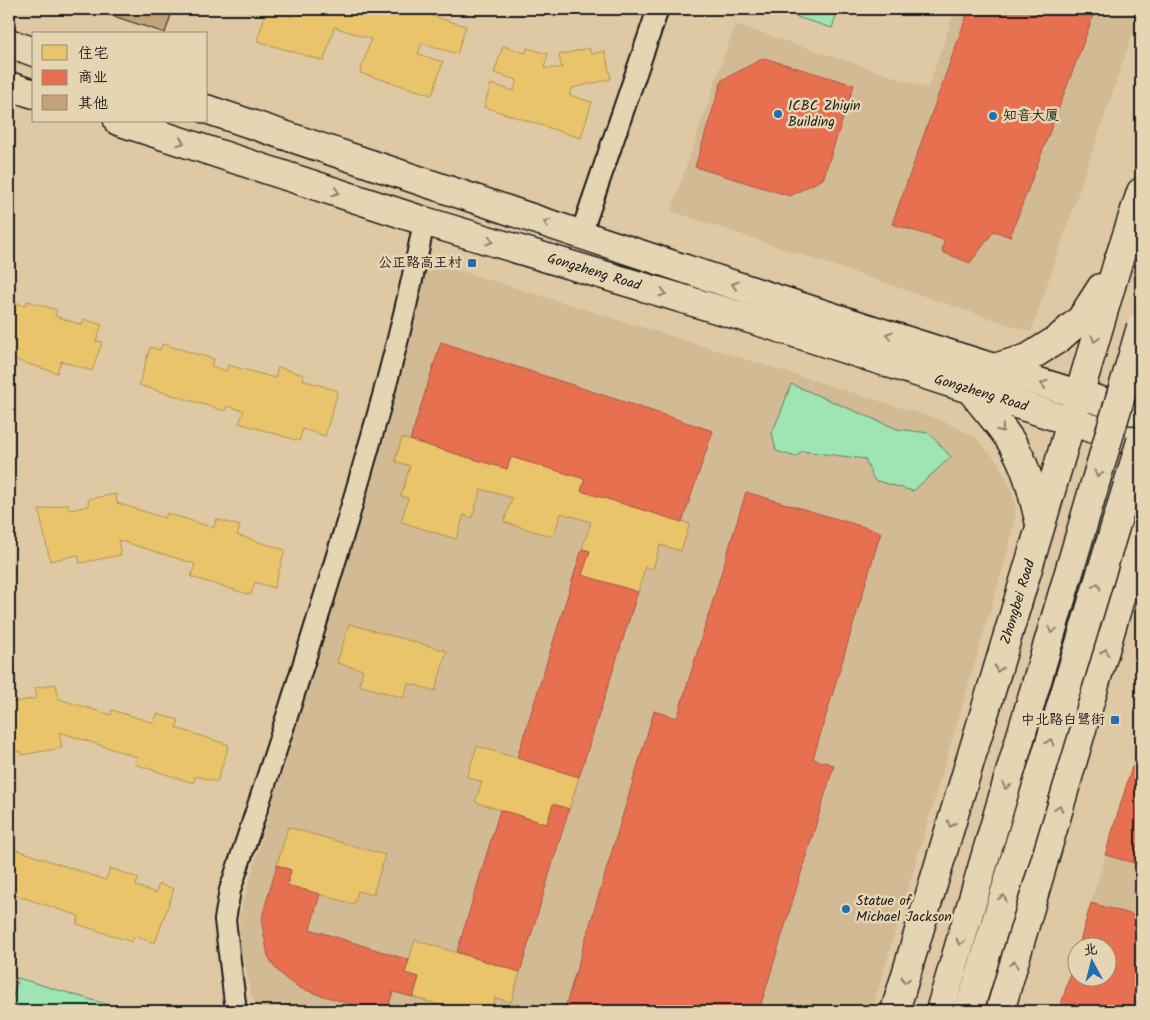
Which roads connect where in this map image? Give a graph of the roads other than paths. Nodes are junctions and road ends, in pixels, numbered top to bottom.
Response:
1 (658, 9) edge
2 (9, 43) edge
3 (32, 51) edge
4 (9, 86) edge
5 (32, 93) edge
6 (208, 110) edge
7 (121, 122) edge
8 (1141, 192) edge
9 (424, 221) junction
10 (581, 234) junction
11 (1118, 262) junction
12 (1141, 327) edge
13 (994, 368) junction
14 (971, 390) junction
15 (1079, 394) junction
16 (1141, 413) edge
17 (1072, 421) junction
18 (1141, 442) edge
19 (1141, 526) edge
20 (1040, 528) junction
21 (1134, 568) edge
22 (236, 1011) edge
23 (895, 1011) edge
24 (940, 1011) edge
25 (969, 1011) edge
26 (1000, 1011) edge

1 - 10 street
2 - 3 main road
4 - 5 main road
10 -> 6 main road, Gongzheng Road
7 -> 9 main road, Gongzheng Road
8 - 11 main road, Zhongbei Road
9 -> 14 main road, Gongzheng Road
9 - 22 street
13 -> 10 main road, Gongzheng Road
11 - 13 main road
11 -> 15 main road, Zhongbei Road
12 -> 24 main road, bridge
15 -> 13 main road, Gongzheng Road
14 - 17 main road, Gongzheng Road
14 -> 20 main road
15 - 16 main road, Gongzheng Road
15 - 17 main road, Zhongbei Road
17 - 18 main road, Gongzheng Road
17 - 20 main road, Zhongbei Road
25 -> 18 main road, bridge
19 - 21 main road
20 -> 23 main road, Zhongbei Road
26 -> 21 main road

